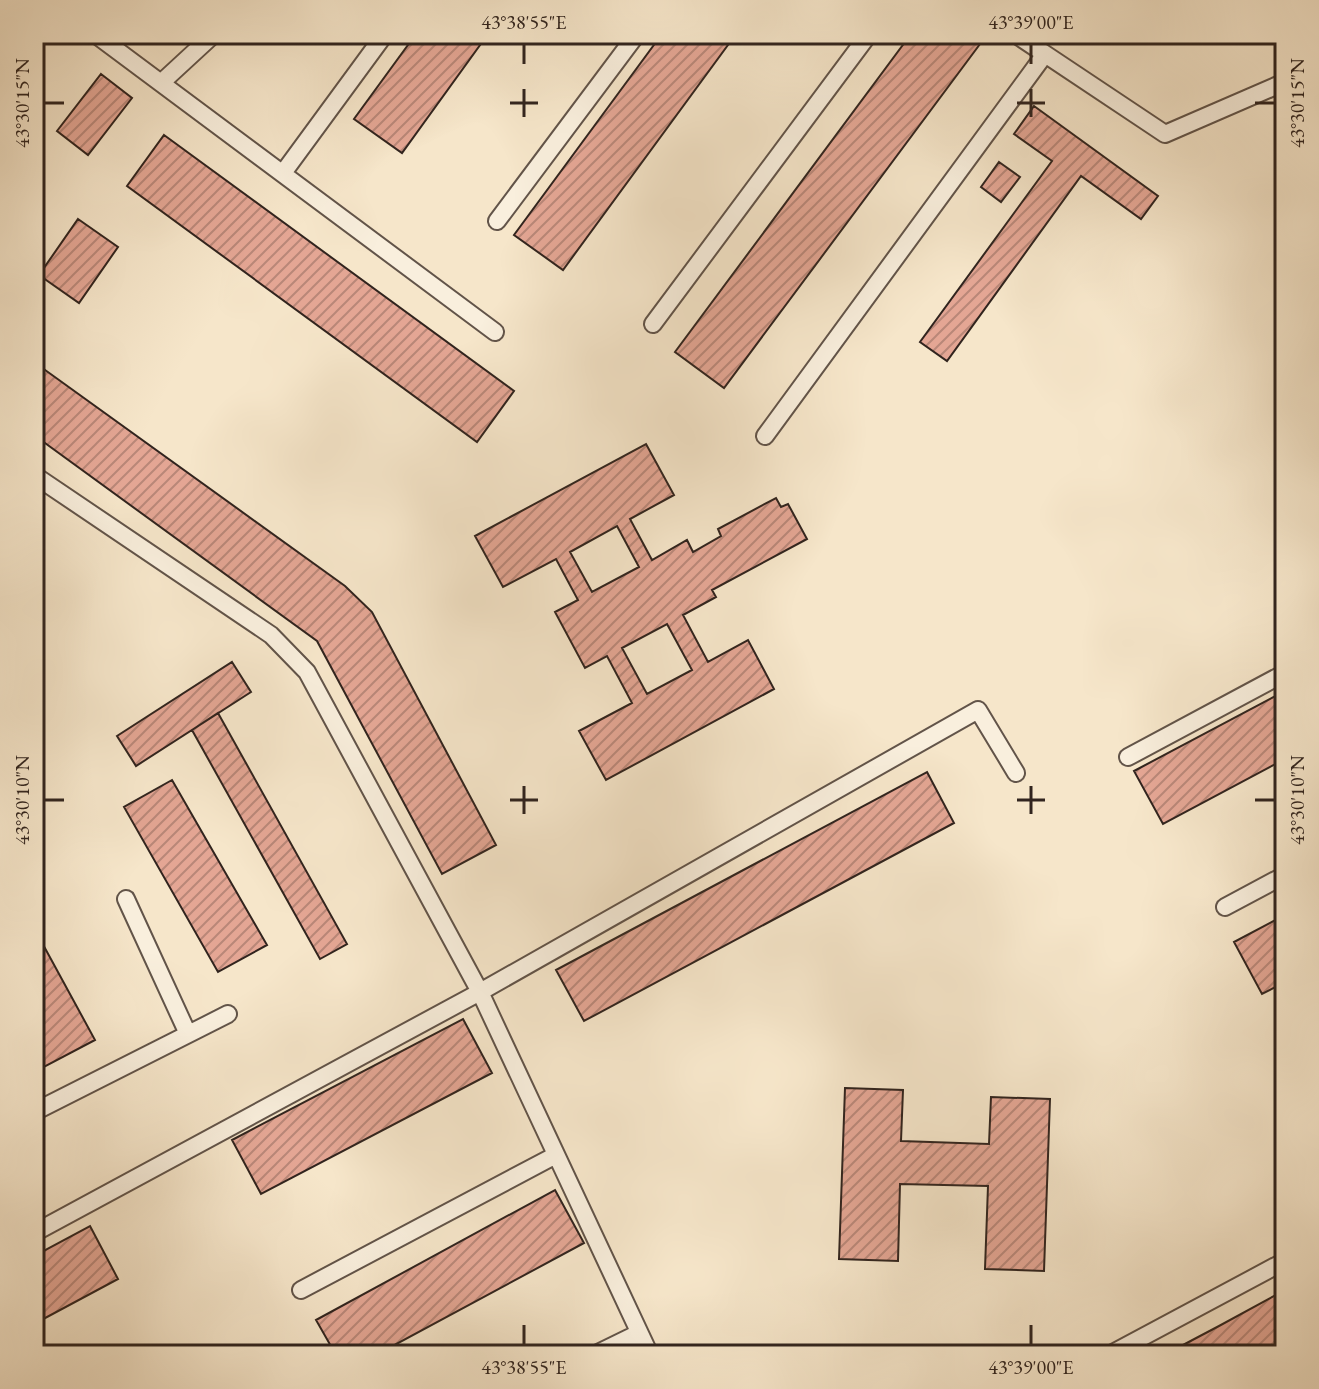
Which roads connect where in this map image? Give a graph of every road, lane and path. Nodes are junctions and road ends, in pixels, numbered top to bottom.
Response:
1 (95, 34) edge
2 (214, 34) edge
3 (385, 34) edge
4 (637, 34) edge
5 (869, 34) edge
6 (1015, 34) edge
7 (1045, 54) junction
8 (162, 82) junction
9 (1285, 82) edge
10 (283, 173) junction
11 (497, 221) dead end
12 (653, 324) dead end
13 (495, 332) dead end
14 (765, 436) dead end
15 (34, 475) edge
16 (1285, 673) edge
17 (1128, 757) dead end
18 (1016, 773) dead end
19 (1285, 875) edge
20 (126, 899) dead end
21 (1225, 907) dead end
22 (480, 992) junction
23 (228, 1014) dead end
24 (188, 1034) junction
25 (34, 1112) edge
26 (556, 1155) junction
27 (34, 1233) edge
28 (1285, 1261) edge
29 (301, 1290) dead end
30 (639, 1333) junction
31 (594, 1355) edge
32 (650, 1355) edge
33 (1109, 1355) edge

1 - 8 lane
2 - 8 lane
3 - 10 lane
4 - 11 lane
5 - 12 lane
6 - 7 lane
7 - 9 lane
7 - 14 lane
8 - 10 lane
10 - 13 lane
15 - 22 lane
16 - 17 lane
18 - 22 lane
19 - 21 lane
20 - 24 lane
22 - 26 lane
22 - 27 lane
23 - 24 lane
24 - 25 lane
26 - 29 lane
26 - 30 lane
28 - 33 lane
30 - 31 lane
30 - 32 lane

